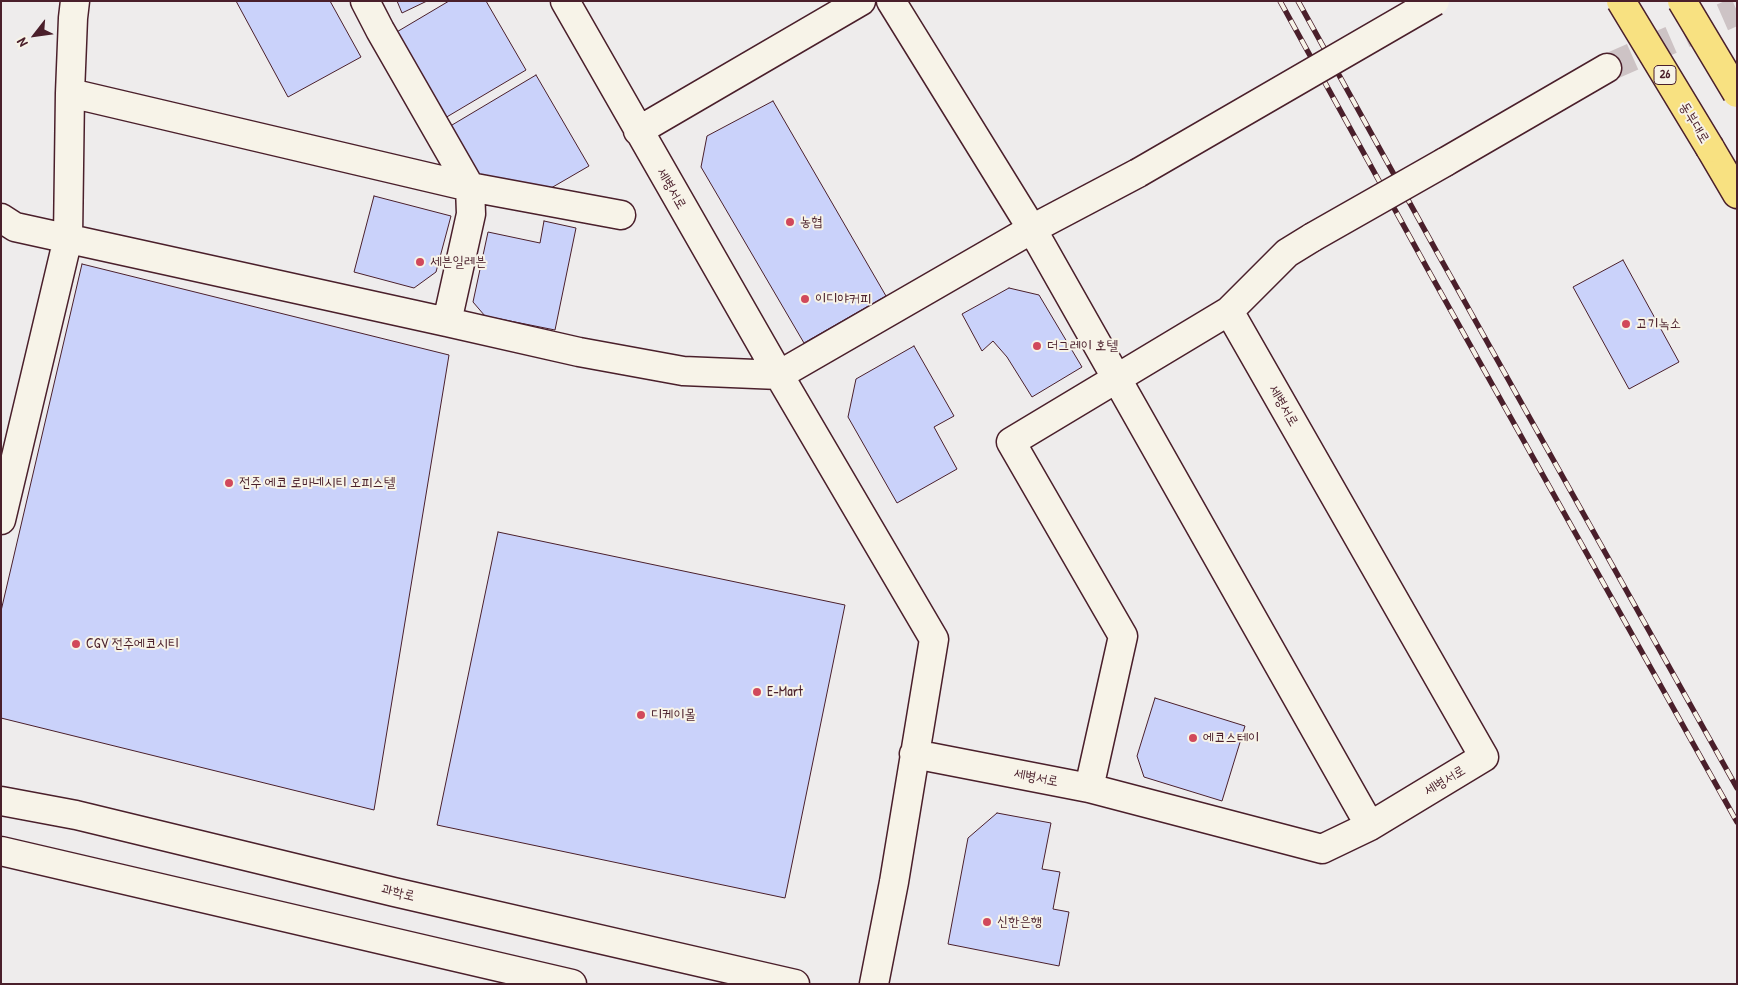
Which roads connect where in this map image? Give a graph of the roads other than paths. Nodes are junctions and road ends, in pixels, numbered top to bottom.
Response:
1 (75, 1) edge
2 (365, 1) edge
3 (565, 1) edge
4 (861, 1) edge
5 (892, 1) edge
6 (1435, 1) edge
7 (1621, 1) edge
8 (1682, 1) edge
9 (1607, 68) tunnel mouth
10 (1737, 92) edge
11 (70, 93) junction
12 (638, 132) junction
13 (470, 186) junction
14 (1737, 194) edge
15 (621, 215) dead end
16 (1, 218) edge
17 (1032, 229) junction
18 (68, 238) junction
19 (1229, 311) junction
20 (447, 322) junction
21 (780, 376) junction
22 (1117, 378) junction
23 (1, 520) edge
24 (914, 754) junction
25 (1089, 788) junction
26 (1, 801) edge
27 (1370, 826) junction
28 (1, 851) edge
29 (572, 984) edge
30 (795, 984) edge
31 (874, 984) edge

1 - 11 street
2 - 13 street
3 - 12 street, 세병서로
4 - 12 street
5 - 17 street
6 - 17 street, bridge
7 - 14 main road, 동부대로 / 26, bridge
8 - 10 main road, bridge
9 - 19 street, bridge
11 - 13 street
11 - 18 street
12 - 21 street, 세병서로
13 - 15 street
13 - 20 street
16 - 18 street
17 - 21 street
17 - 22 street
18 - 20 street
18 - 23 street
19 - 22 street
19 - 27 street, 세병서로
20 - 21 street
21 - 24 street, 세병서로
22 - 25 street
22 - 27 street
24 - 25 street, 세병서로
24 - 31 street, 세병서로
25 - 27 street, 세병서로
26 - 30 street, 과학로
28 - 29 street

